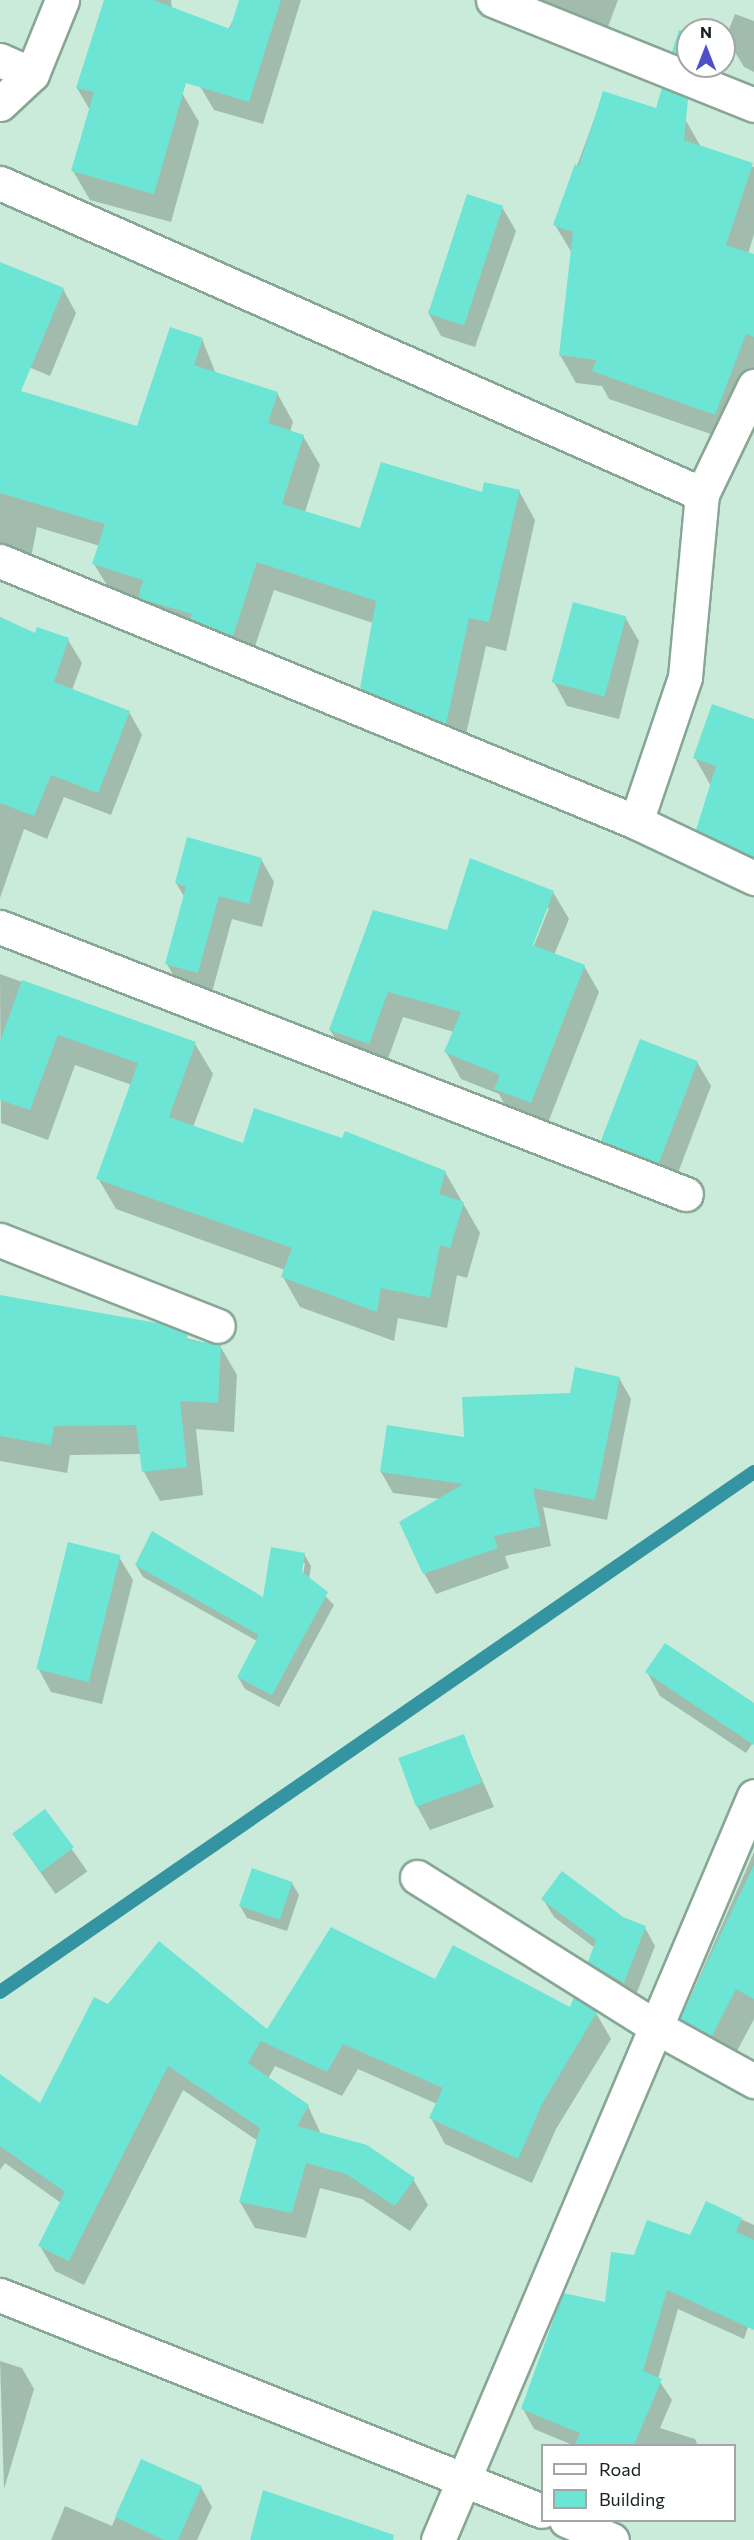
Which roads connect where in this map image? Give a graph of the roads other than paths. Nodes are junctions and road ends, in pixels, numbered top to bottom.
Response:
1 (62, 0) edge
2 (493, 0) edge
3 (0, 60) edge
4 (32, 74) junction
5 (0, 104) edge
6 (754, 105) edge
7 (0, 183) edge
8 (754, 387) edge
9 (702, 494) junction
10 (0, 561) edge
11 (636, 822) junction
12 (754, 878) edge
13 (0, 927) edge
14 (686, 1194) dead end
15 (0, 1240) edge
16 (218, 1326) dead end
17 (754, 1796) edge
18 (417, 1877) dead end
19 (656, 2027) junction
20 (754, 2081) edge
21 (0, 2295) edge
22 (464, 2477) junction
23 (541, 2510) edge
24 (571, 2522) edge
25 (438, 2540) edge
26 (612, 2540) edge

1 - 4 street
2 - 6 street
3 - 4 street
4 - 5 street
7 - 9 street
8 - 9 street
9 - 11 street
10 - 11 street
11 - 12 street
13 - 14 street
15 - 16 street
17 - 19 street
18 - 19 street
19 - 20 street
19 - 22 street
21 - 22 street
22 - 23 street
22 - 25 street
24 - 26 street

